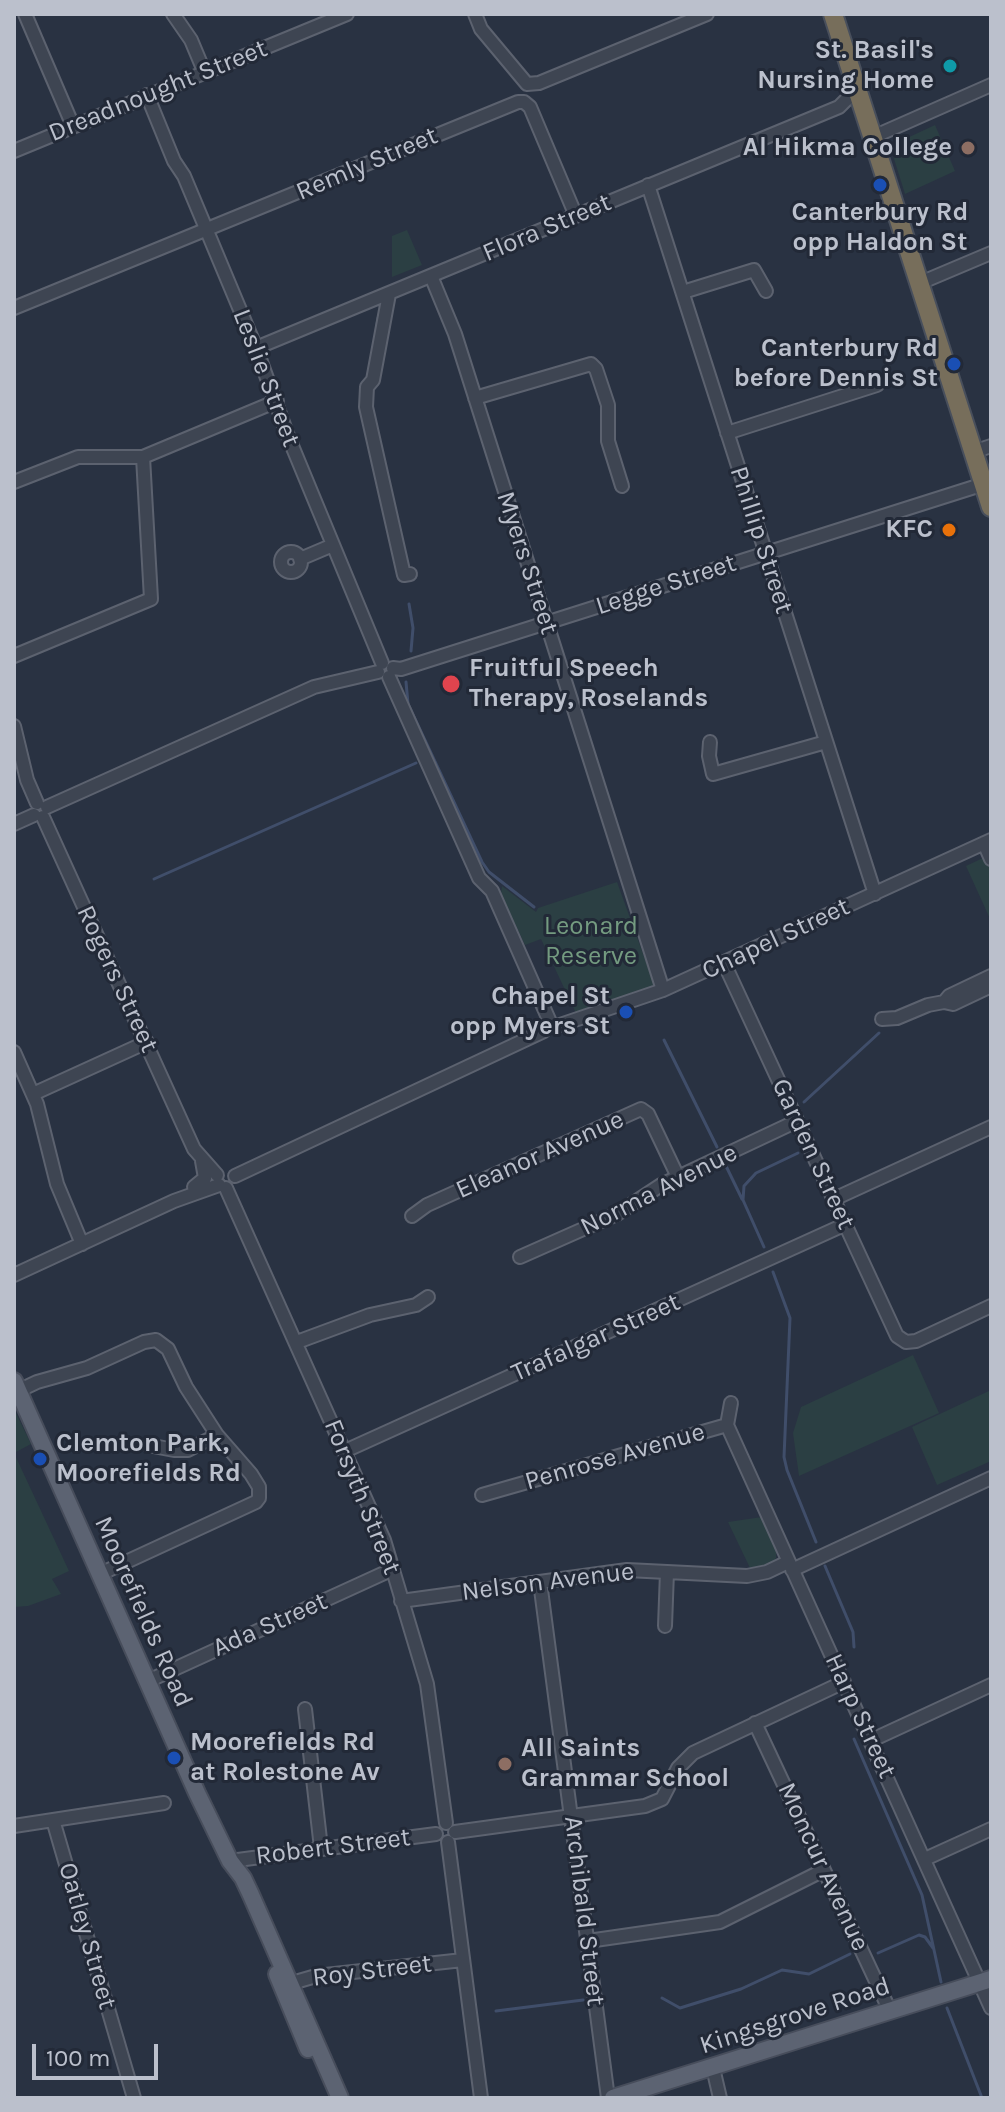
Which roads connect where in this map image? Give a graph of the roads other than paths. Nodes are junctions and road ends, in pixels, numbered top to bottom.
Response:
1 (25, 14) edge
2 (173, 14) edge
3 (347, 14) edge
4 (475, 14) edge
5 (707, 14) edge
6 (833, 14) edge
7 (204, 71) junction
8 (527, 84) junction
9 (991, 85) edge
10 (147, 95) junction
11 (860, 98) junction
12 (524, 102) junction
13 (73, 126) junction
14 (873, 137) junction
15 (14, 151) edge
16 (648, 185) junction
17 (576, 216) junction
18 (207, 230) junction
19 (991, 253) edge
20 (431, 276) junction
21 (920, 283) junction
22 (766, 291) dead end
23 (683, 292) junction
24 (389, 294) junction
25 (14, 308) edge
26 (256, 348) junction
27 (595, 350) dead end
28 (592, 365) junction
29 (877, 385) dead end
30 (475, 398) junction
31 (277, 401) junction
32 (727, 433) junction
33 (982, 449) edge
34 (143, 457) junction
35 (14, 482) edge
36 (984, 484) junction
37 (622, 486) dead end
38 (991, 507) edge
39 (333, 545) junction
40 (766, 553) junction
41 (300, 559) dead end
42 (410, 574) dead end
43 (546, 623) junction
44 (14, 656) edge
45 (386, 670) junction
46 (14, 726) edge
47 (710, 742) dead end
48 (826, 742) junction
49 (40, 810) junction
50 (14, 824) edge
51 (988, 842) edge
52 (991, 859) edge
53 (875, 894) junction
54 (724, 963) junction
55 (991, 976) edge
56 (991, 986) edge
57 (663, 990) junction
58 (944, 1002) junction
59 (882, 1019) dead end
60 (550, 1026) junction
61 (147, 1042) junction
62 (14, 1052) edge
63 (33, 1094) junction
64 (797, 1121) junction
65 (991, 1127) edge
66 (192, 1140) junction
67 (202, 1160) junction
68 (678, 1177) junction
69 (220, 1179) junction
70 (194, 1187) junction
71 (834, 1199) junction
72 (174, 1201) junction
73 (412, 1216) dead end
74 (846, 1224) junction
75 (82, 1244) junction
76 (520, 1257) dead end
77 (14, 1275) edge
78 (428, 1297) dead end
79 (991, 1306) edge
80 (297, 1342) junction
81 (16, 1386) edge
82 (731, 1403) dead end
83 (727, 1425) junction
84 (217, 1435) junction
85 (148, 1445) dead end
86 (345, 1451) junction
87 (991, 1478) edge
88 (482, 1495) dead end
89 (790, 1566) junction
90 (393, 1569) junction
91 (667, 1572) junction
92 (100, 1574) junction
93 (540, 1582) junction
94 (401, 1601) junction
95 (665, 1626) dead end
96 (148, 1681) junction
97 (844, 1682) junction
98 (991, 1685) edge
99 (305, 1709) dead end
100 (755, 1723) junction
101 (872, 1740) junction
102 (164, 1803) dead end
103 (572, 1815) junction
104 (53, 1820) junction
105 (14, 1826) edge
106 (991, 1829) edge
107 (450, 1832) junction
108 (321, 1848) junction
109 (925, 1859) junction
110 (230, 1861) junction
111 (824, 1870) junction
112 (588, 1941) junction
113 (463, 1960) junction
114 (986, 1981) edge
115 (286, 1984) junction
116 (991, 2008) edge
117 (890, 2011) junction
118 (713, 2068) junction
119 (134, 2098) edge
120 (329, 2098) edge
121 (340, 2098) edge
122 (481, 2098) edge
123 (611, 2098) edge
124 (720, 2098) edge

1 - 13 street
2 - 7 street
3 - 7 street, Dreadnought Street
4 - 8 street
5 - 8 street
6 - 11 highway
7 - 10 street, Dreadnought Street
8 - 12 street
9 - 14 street
10 - 13 street, Dreadnought Street
10 - 18 street, Leslie Street
11 - 14 highway
11 - 16 street, Flora Street
12 - 17 street
12 - 18 street, Remly Street
13 - 15 street, Dreadnought Street
14 - 21 highway
16 - 17 street, Flora Street
16 - 23 street, Phillip Street
17 - 20 street, Flora Street
18 - 25 street, Remly Street
18 - 26 street, Leslie Street
19 - 21 street
20 - 24 street, Flora Street
20 - 30 street, Myers Street
21 - 33 highway
22 - 23 street
23 - 32 street, Phillip Street
24 - 26 street, Flora Street
24 - 42 street
26 - 31 street, Leslie Street
27 - 28 street
28 - 30 street
28 - 37 street
29 - 32 street
30 - 43 street, Myers Street
31 - 34 street
31 - 39 street, Leslie Street
32 - 40 street, Phillip Street
33 - 36 highway
34 - 35 street
34 - 44 street
36 - 38 highway
36 - 40 street, Legge Street
39 - 41 street
39 - 45 street, Leslie Street
40 - 43 street, Legge Street
40 - 48 street, Phillip Street
43 - 45 street, Legge Street
43 - 57 street, Myers Street
45 - 49 street, Legge Street
45 - 60 street, Leslie Street
46 - 49 street, Rogers Street
47 - 48 street
48 - 53 street, Phillip Street
49 - 50 street, Legge Street
49 - 61 street, Rogers Street
51 - 52 street
51 - 53 street, Chapel Street
53 - 54 street, Chapel Street
54 - 57 street, Chapel Street
54 - 64 street, Garden Street
55 - 58 street
56 - 58 street
57 - 60 street, Chapel Street
58 - 59 street
60 - 69 street, Chapel Street
61 - 63 street
61 - 66 street, Rogers Street
62 - 63 street
63 - 75 street
64 - 68 street, Norma Avenue
64 - 71 street, Garden Street
65 - 71 street
66 - 67 street, Rogers Street
66 - 69 street, Rogers Street
67 - 69 street, Rogers Street
67 - 70 street
68 - 73 street, Eleanor Avenue
68 - 76 street, Norma Avenue
69 - 70 street
69 - 72 street
69 - 80 street, Forsyth Street
70 - 72 street
71 - 74 street, Garden Street
72 - 75 street
74 - 79 street, Garden Street
74 - 86 street, Trafalgar Street
75 - 77 street
78 - 80 street
80 - 86 street, Forsyth Street
81 - 84 street
81 - 92 main road, Moorefields Road
82 - 83 street, Penrose Avenue
83 - 88 street, Penrose Avenue
83 - 89 street, Harp Street
84 - 85 street
84 - 92 street
86 - 90 street, Forsyth Street
87 - 89 street, Nelson Avenue
89 - 91 street, Nelson Avenue
89 - 97 street, Harp Street
90 - 94 street, Forsyth Street
90 - 96 street, Ada Street
91 - 93 street, Nelson Avenue
91 - 95 street
92 - 96 main road, Moorefields Road
93 - 94 street, Nelson Avenue
93 - 103 street, Archibald Street
94 - 107 street, Forsyth Street
96 - 110 main road, Moorefields Road
97 - 100 street
97 - 101 street, Harp Street
98 - 101 street
99 - 108 street
100 - 103 street
100 - 111 street, Moncur Avenue
101 - 109 street, Harp Street
102 - 104 street
103 - 107 street
103 - 112 street, Archibald Street
104 - 105 street
104 - 119 street, Oatley Street
106 - 109 street
107 - 108 street, Robert Street
107 - 113 street, Forsyth Street
108 - 110 street, Robert Street
109 - 114 street, Harp Street
110 - 115 main road, Moorefields Road
111 - 112 street
111 - 117 street, Moncur Avenue
112 - 123 street, Archibald Street
113 - 115 street, Roy Street
113 - 122 street, Forsyth Street
114 - 116 street, Harp Street
114 - 117 main road, Kingsgrove Road
115 - 120 main road, Moorefields Road
115 - 121 main road, Moorefields Road
117 - 118 main road, Kingsgrove Road
118 - 123 main road, Kingsgrove Road
118 - 124 street

